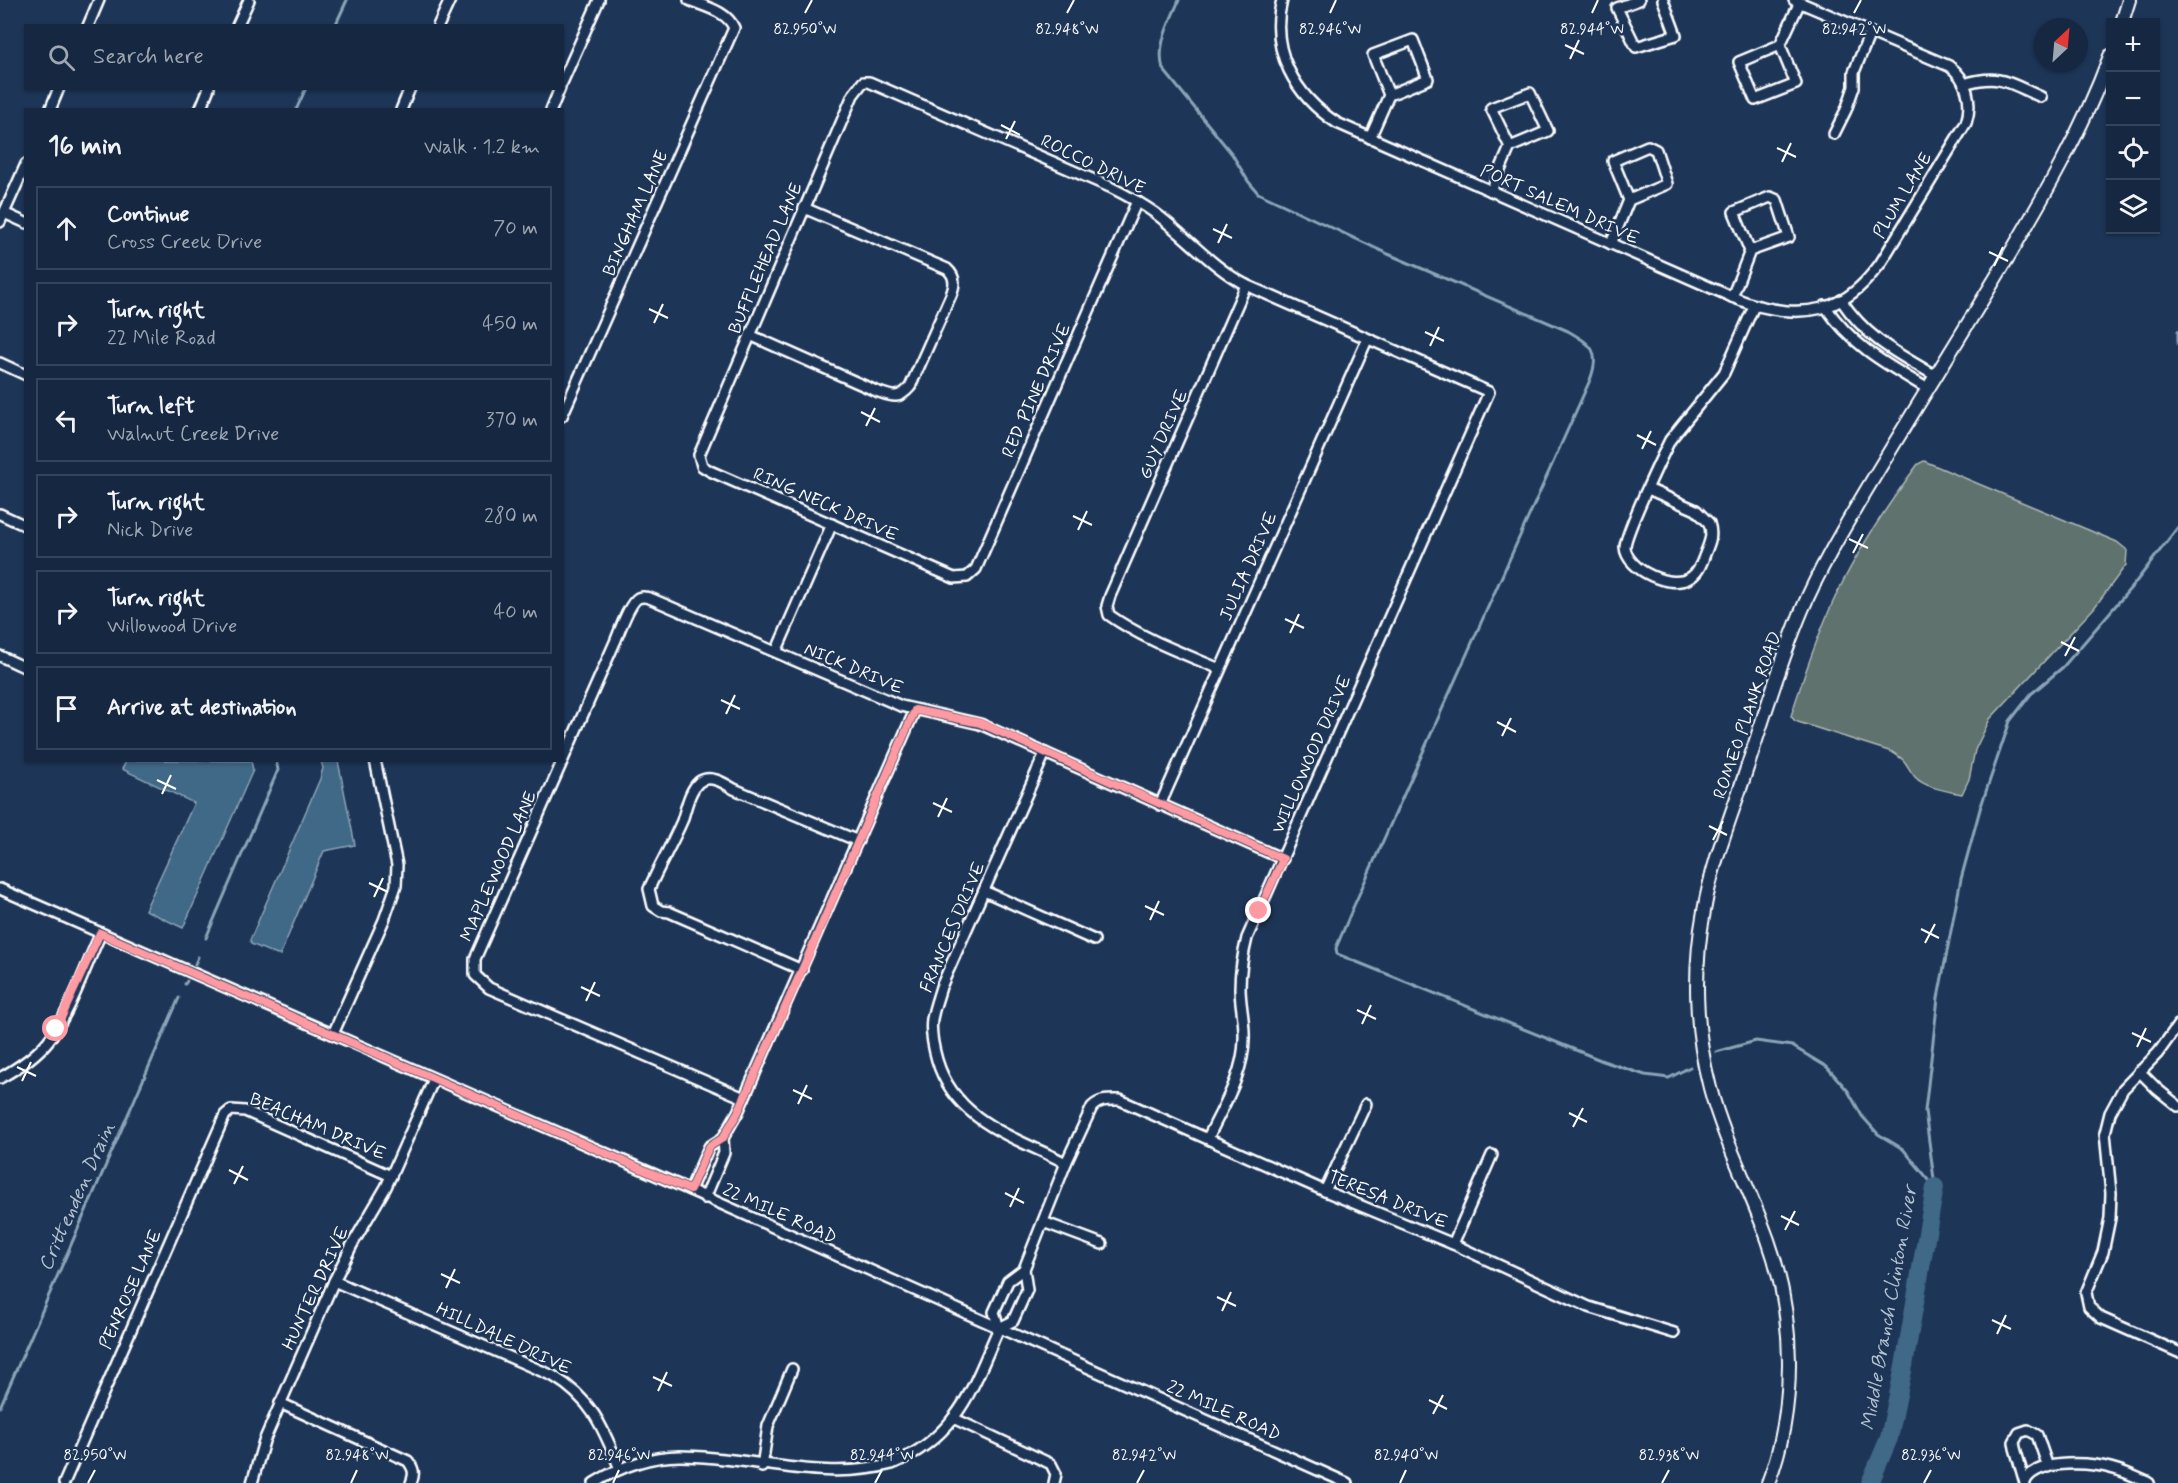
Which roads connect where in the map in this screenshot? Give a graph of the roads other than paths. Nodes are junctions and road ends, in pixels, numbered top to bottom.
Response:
1 (99, 0) edge
2 (249, 0) edge
3 (450, 0) edge
4 (599, 0) edge
5 (689, 0) edge
6 (1282, 0) edge
7 (1640, 0) edge
8 (1664, 0) edge
9 (2129, 0) edge
10 (1797, 1) edge
11 (2123, 18) edge
12 (89, 24) edge
13 (238, 24) edge
14 (439, 24) edge
15 (1870, 33) junction
16 (1780, 45) junction
17 (2106, 66) edge
18 (564, 79) edge
19 (863, 82) joint
20 (1964, 84) junction
21 (58, 90) edge
22 (208, 90) edge
23 (409, 90) edge
24 (559, 90) edge
25 (1389, 95) junction
26 (2041, 98) dead end
27 (51, 108) edge
28 (201, 108) edge
29 (402, 108) edge
30 (552, 108) edge
31 (1834, 134) dead end
32 (1370, 138) junction
33 (1510, 147) junction
34 (24, 168) edge
35 (1491, 191) junction
36 (1629, 200) junction
37 (1137, 201) junction
38 (804, 208) junction
39 (2, 218) edge
40 (24, 223) edge
41 (1611, 244) junction
42 (1750, 251) junction
43 (1246, 285) junction
44 (1732, 297) junction
45 (1841, 300) junction
46 (1754, 306) junction
47 (1825, 306) junction
48 (750, 335) junction
49 (1367, 340) junction
50 (0, 363) edge
51 (24, 374) edge
52 (1936, 376) junction
53 (1928, 389) junction
54 (1489, 392) joint
55 (564, 412) edge
56 (700, 448) joint
57 (1648, 489) junction
58 (0, 514) edge
59 (832, 524) junction
60 (24, 525) edge
61 (954, 578) joint
62 (646, 597) joint
63 (776, 652) junction
64 (0, 656) edge
65 (24, 667) edge
66 (1220, 669) junction
67 (915, 710) junction
68 (1045, 753) junction
69 (564, 758) edge
70 (375, 762) edge
71 (562, 762) edge
72 (1160, 805) junction
73 (858, 841) junction
74 (1283, 859) junction
75 (0, 889) edge
76 (984, 891) junction
77 (100, 933) junction
78 (1094, 940) dead end
79 (802, 970) junction
80 (2178, 1025) edge
81 (333, 1034) junction
82 (2139, 1071) junction
83 (0, 1078) edge
84 (434, 1079) junction
85 (744, 1098) junction
86 (1366, 1104) dead end
87 (2178, 1106) edge
88 (231, 1110) joint
89 (723, 1138) junction
90 (1208, 1138) junction
91 (1492, 1155) dead end
92 (1066, 1162) junction
93 (391, 1176) junction
94 (690, 1190) junction
95 (1325, 1191) junction
96 (705, 1198) junction
97 (1043, 1222) junction
98 (1102, 1244) dead end
99 (1453, 1244) junction
100 (1024, 1269) junction
101 (334, 1281) junction
102 (999, 1328) junction
103 (1674, 1333) dead end
104 (2178, 1352) edge
105 (792, 1369) dead end
106 (280, 1403) junction
107 (953, 1418) junction
108 (762, 1467) junction
109 (2048, 1467) junction
110 (620, 1469) junction
111 (864, 1473) junction
112 (2026, 1482) edge
113 (64, 1483) edge
114 (252, 1483) edge
115 (411, 1483) edge
116 (594, 1483) edge
117 (867, 1483) edge
118 (1054, 1483) edge
119 (1347, 1483) edge
120 (1768, 1483) edge
121 (2149, 1483) edge

1 - 12 street
2 - 13 street
3 - 14 street
4 - 18 street
5 - 55 street, BINGHAM LANE
6 - 32 street, PORT SALEM DRIVE
7 - 8 street
9 - 11 main road
10 - 15 street
10 - 16 street
15 - 20 street
15 - 31 street
16 - 16 street
17 - 52 main road, ROMEO PLANK ROAD
19 - 37 street, ROCCO DRIVE
19 - 38 street, BUFFLEHEAD LANE
20 - 26 street
20 - 45 street, PLUM LANE
21 - 27 street
22 - 28 street
23 - 29 street
24 - 30 street
25 - 25 street
25 - 32 street
32 - 35 street, PORT SALEM DRIVE
33 - 33 street
33 - 35 street
34 - 39 street
35 - 41 street, PORT SALEM DRIVE
36 - 36 street
36 - 41 street
37 - 43 street, ROCCO DRIVE
37 - 61 street, RED PINE DRIVE
38 - 48 street, BUFFLEHEAD LANE
38 - 48 street
39 - 40 street
41 - 44 street, PORT SALEM DRIVE
42 - 42 street
42 - 44 street
43 - 49 street, ROCCO DRIVE
43 - 66 street, GUY DRIVE
44 - 46 street, PORT SALEM DRIVE
45 - 47 street, PORT SALEM DRIVE
45 - 52 street
46 - 47 street, PORT SALEM DRIVE
46 - 57 street
47 - 53 street
48 - 56 street, BUFFLEHEAD LANE
49 - 54 street, ROCCO DRIVE
49 - 66 street, JULIA DRIVE
50 - 51 street
52 - 53 main road, ROMEO PLANK ROAD
53 - 120 main road, ROMEO PLANK ROAD
54 - 74 street, WILLOWOOD DRIVE
56 - 59 street, RING NECK DRIVE
57 - 57 street
58 - 60 street
59 - 61 street, RING NECK DRIVE
59 - 63 street
62 - 63 street, NICK DRIVE
62 - 69 street, MAPLEWOOD LANE
63 - 67 street, NICK DRIVE
64 - 65 street
66 - 72 street, JULIA DRIVE
67 - 68 street, NICK DRIVE
67 - 73 street
68 - 72 street, NICK DRIVE
68 - 76 street, FRANCES DRIVE
70 - 81 street
71 - 85 street, MAPLEWOOD LANE
72 - 74 street, NICK DRIVE
73 - 79 street
73 - 79 street
74 - 90 street, WILLOWOOD DRIVE
75 - 77 street, 22 MILE ROAD
76 - 78 street
76 - 92 street, FRANCES DRIVE
77 - 81 street, 22 MILE ROAD
77 - 83 street
79 - 85 street
80 - 82 street
81 - 84 street, 22 MILE ROAD
82 - 87 street
82 - 104 street
84 - 93 street, HUNTER DRIVE
84 - 94 street, 22 MILE ROAD
85 - 89 street
86 - 95 street
88 - 93 street, BEACHAM DRIVE
88 - 113 street, PENROSE LANE
89 - 94 street
89 - 96 street
90 - 92 street, TERESA DRIVE
90 - 95 street, TERESA DRIVE
91 - 99 street
92 - 97 street
93 - 101 street, HUNTER DRIVE
94 - 96 street, 22 MILE ROAD
95 - 99 street, TERESA DRIVE
96 - 102 street, 22 MILE ROAD
97 - 98 street
97 - 100 street
99 - 103 street, TERESA DRIVE
100 - 102 street
100 - 102 street
101 - 106 street, HUNTER DRIVE
101 - 110 street, HILLDALE DRIVE
102 - 107 street
102 - 119 street, 22 MILE ROAD
105 - 108 street
106 - 114 street, HUNTER DRIVE
106 - 115 street
107 - 111 street
107 - 118 street
108 - 110 street
108 - 111 street
109 - 112 street
109 - 112 street
109 - 121 street
110 - 116 street
111 - 117 street

